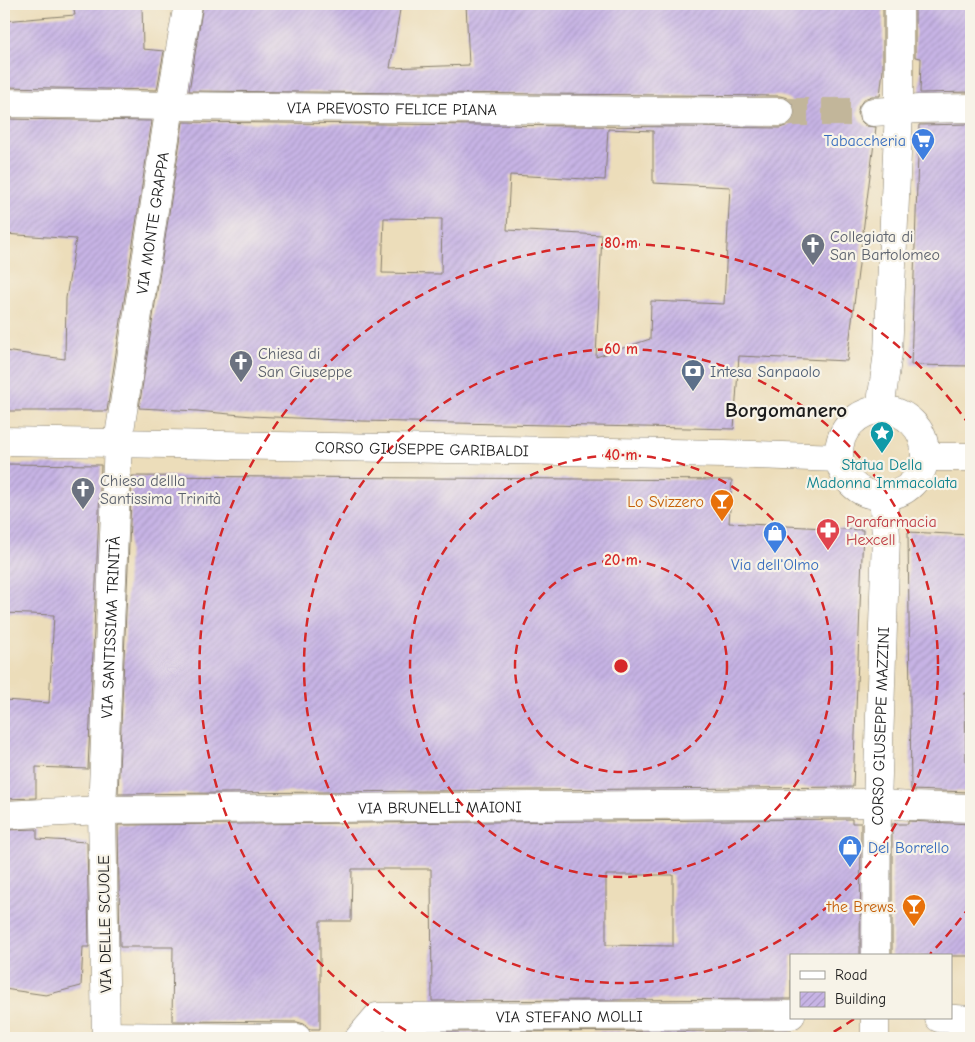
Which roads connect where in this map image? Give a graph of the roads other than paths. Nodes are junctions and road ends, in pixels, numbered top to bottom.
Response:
1 (188, 4) edge
2 (899, 4) edge
3 (4, 103) edge
4 (170, 106) junction
5 (971, 108) edge
6 (886, 111) junction
7 (780, 112) tunnel mouth
8 (880, 410) junction
9 (4, 441) edge
10 (118, 443) junction
11 (924, 457) junction
12 (971, 457) edge
13 (839, 458) junction
14 (883, 496) junction
15 (877, 804) junction
16 (971, 808) edge
17 (102, 810) junction
18 (4, 815) edge
19 (876, 954) edge
20 (790, 1015) edge
21 (952, 1019) edge
22 (875, 1020) edge
23 (971, 1020) edge
24 (106, 1037) edge
25 (297, 1038) edge
26 (359, 1038) edge
27 (874, 1038) edge

1 - 4 street, VIA MONTE GRAPPA
2 - 6 street
3 - 4 street, VIA PREVOSTO FELICE PIANA
4 - 7 street, VIA PREVOSTO FELICE PIANA
4 - 10 street, VIA MONTE GRAPPA
5 - 6 street
6 - 8 street
8 - 11 street
8 - 13 street
9 - 10 street, CORSO GIUSEPPE GARIBALDI
10 - 13 street, CORSO GIUSEPPE GARIBALDI
10 - 17 street, VIA SANTISSIMA TRINITÀ
11 - 12 street
11 - 14 street
13 - 14 street
14 - 15 street, CORSO GIUSEPPE MAZZINI
15 - 16 street, VIA BRUNELLI MAIONI
15 - 17 street, VIA BRUNELLI MAIONI
15 - 19 street, CORSO GIUSEPPE MAZZINI
17 - 18 street, VIA BRUNELLI MAIONI
17 - 24 street, VIA DELLE SCUOLE
20 - 26 street, VIA STEFANO MOLLI
21 - 23 street
22 - 27 street
24 - 25 street

